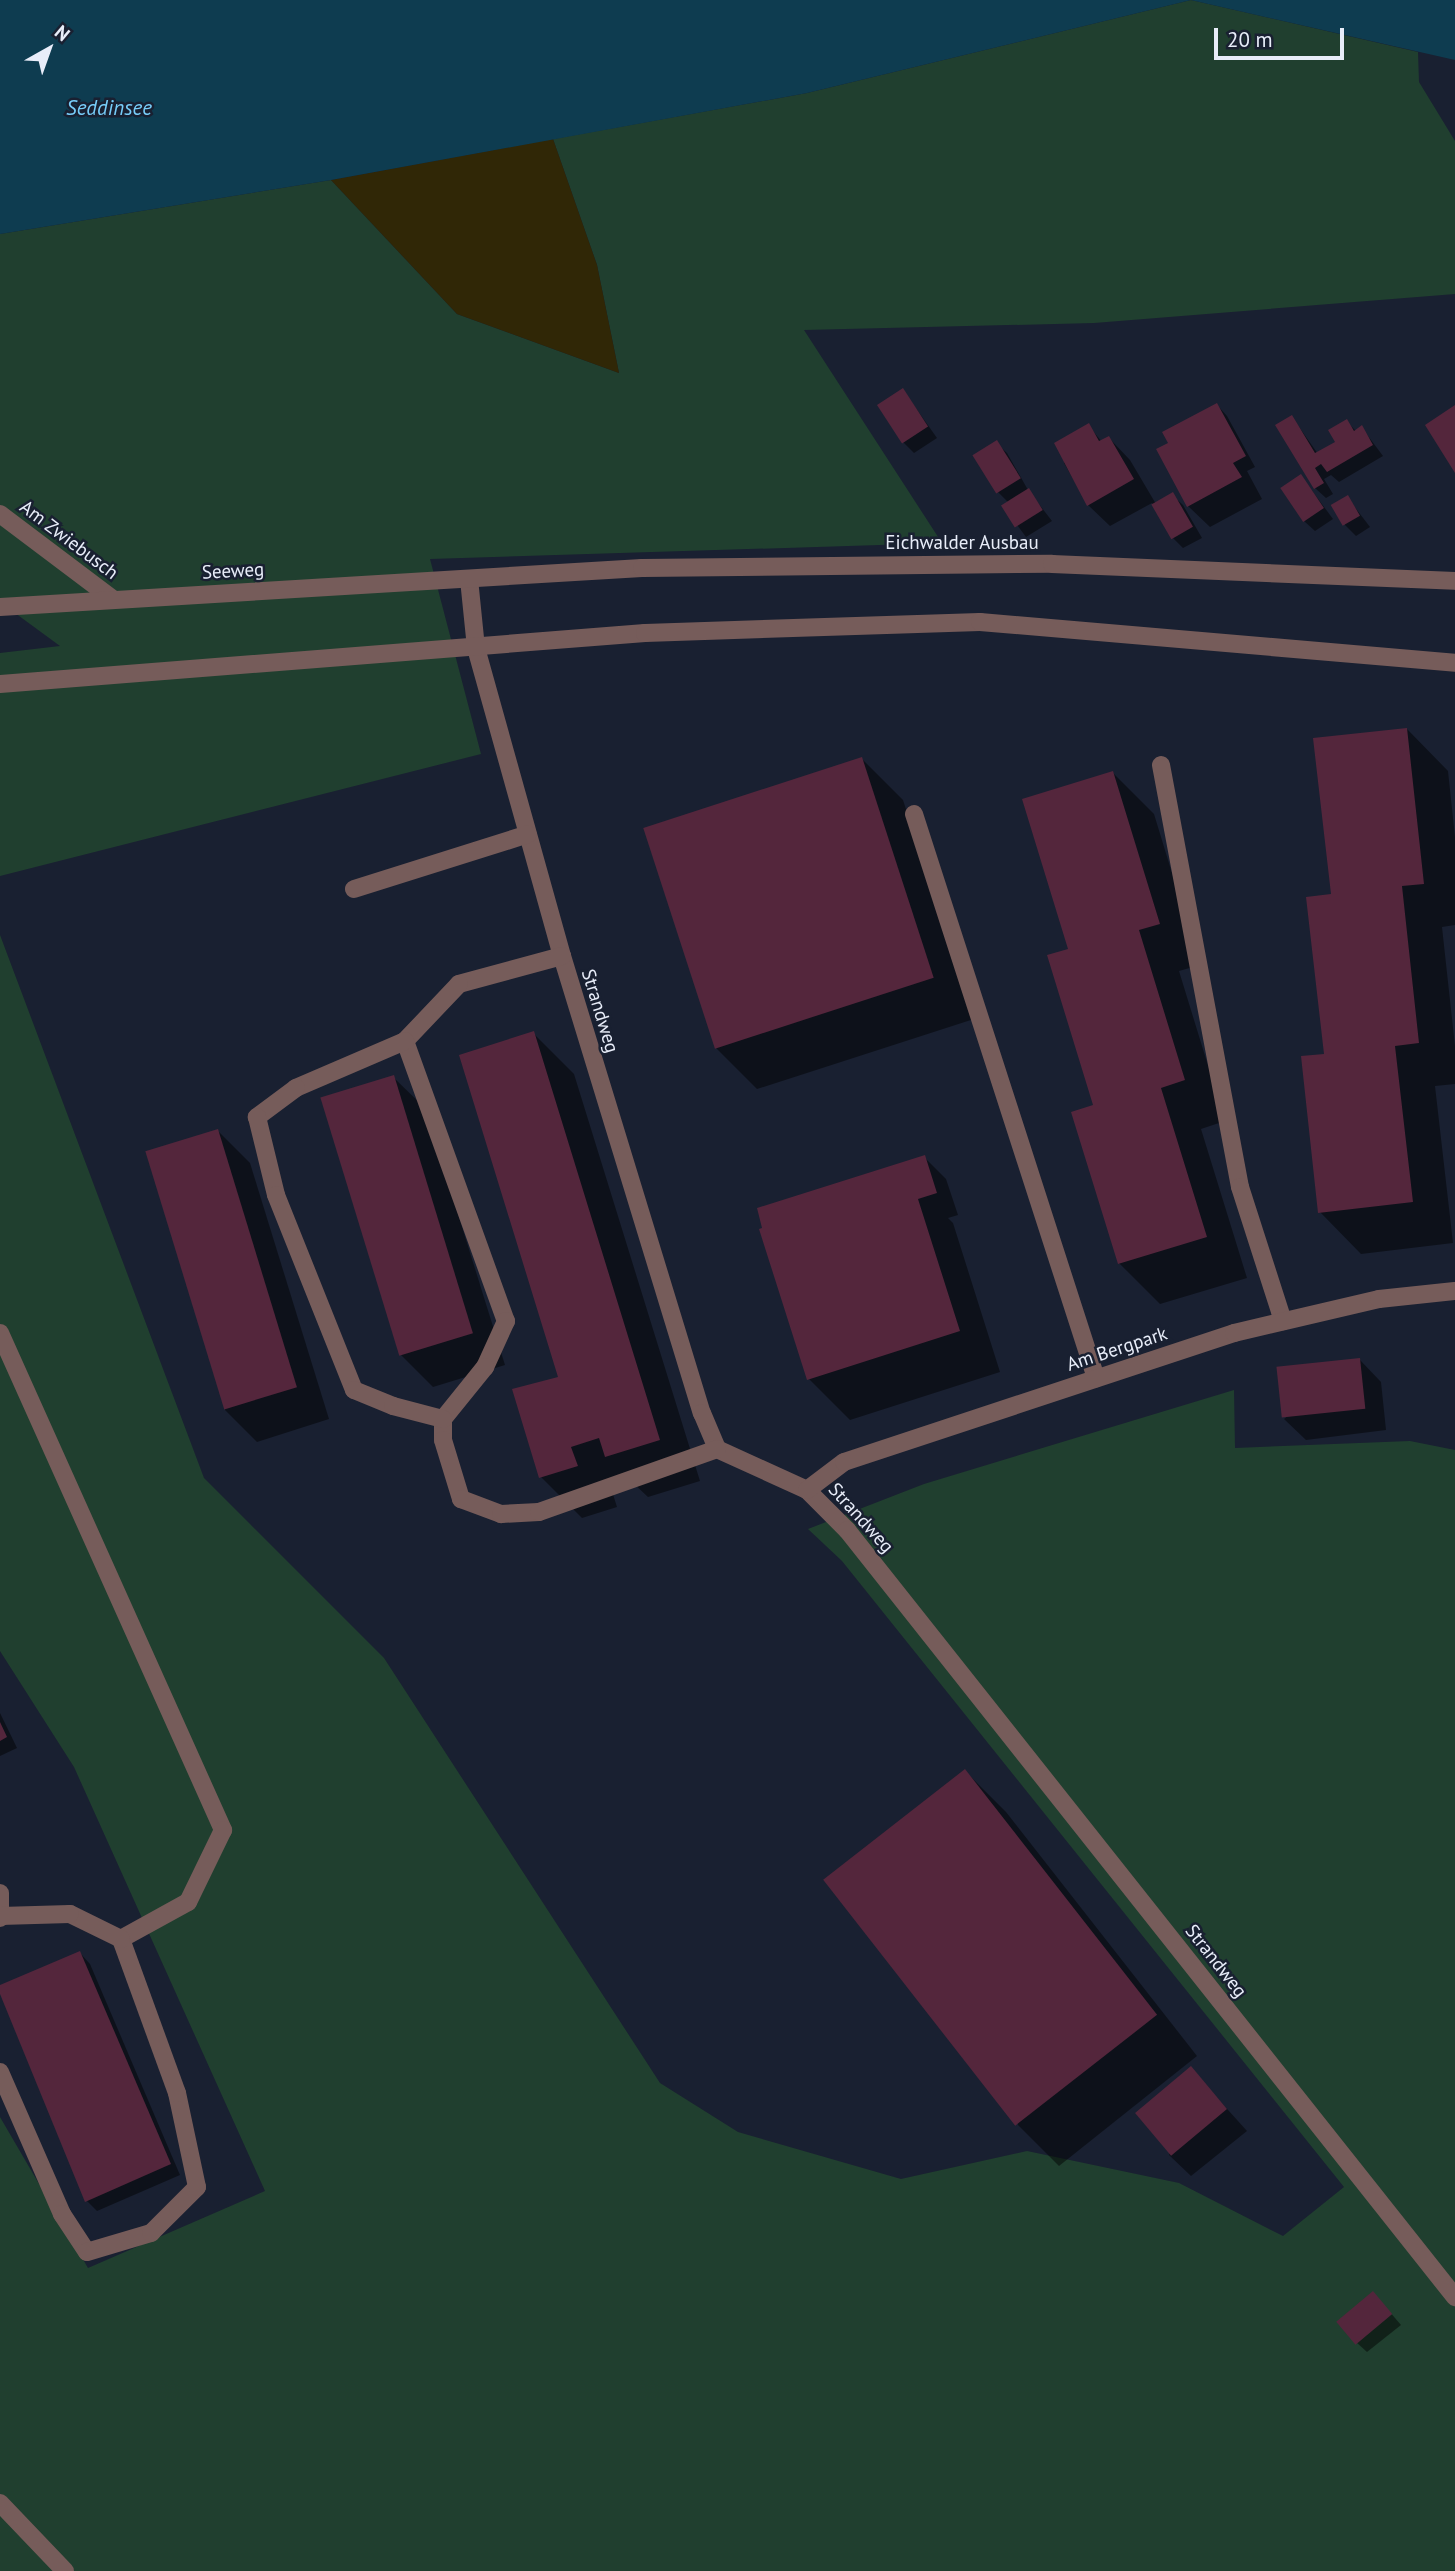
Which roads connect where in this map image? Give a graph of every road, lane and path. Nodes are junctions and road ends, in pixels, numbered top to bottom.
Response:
1 (0, 514) edge
2 (470, 579) junction
3 (1455, 582) edge
4 (113, 599) junction
5 (0, 607) edge
6 (477, 648) junction
7 (1455, 663) edge
8 (0, 684) edge
9 (1161, 765) dead end
10 (914, 814) dead end
11 (528, 834) junction
12 (354, 889) dead end
13 (562, 956) junction
14 (405, 1041) junction
15 (1455, 1291) edge
16 (1283, 1321) junction
17 (0, 1333) edge
18 (1096, 1378) junction
19 (443, 1419) junction
20 (717, 1449) junction
21 (807, 1490) junction
22 (0, 1894) edge
23 (0, 1917) edge
24 (121, 1939) junction
25 (0, 2072) edge
26 (1455, 2297) edge
27 (0, 2502) edge
28 (65, 2571) edge

1 - 4 street, Am Zwiebusch
2 - 3 street, Eichwalder Ausbau
2 - 4 street, Seeweg
2 - 6 street, Strandweg
4 - 5 street, Seeweg
6 - 7 street
6 - 8 street
6 - 11 street, Strandweg
9 - 16 street
10 - 18 street
11 - 12 street
11 - 13 street, Strandweg
13 - 14 street
13 - 20 street, Strandweg
14 - 19 street
14 - 19 street
15 - 16 street, Am Bergpark
16 - 18 street, Am Bergpark
17 - 24 street
18 - 21 street, Am Bergpark
19 - 20 street
20 - 21 street, Strandweg
21 - 26 street, Strandweg
22 - 23 street
23 - 24 street
24 - 25 street
27 - 28 street

